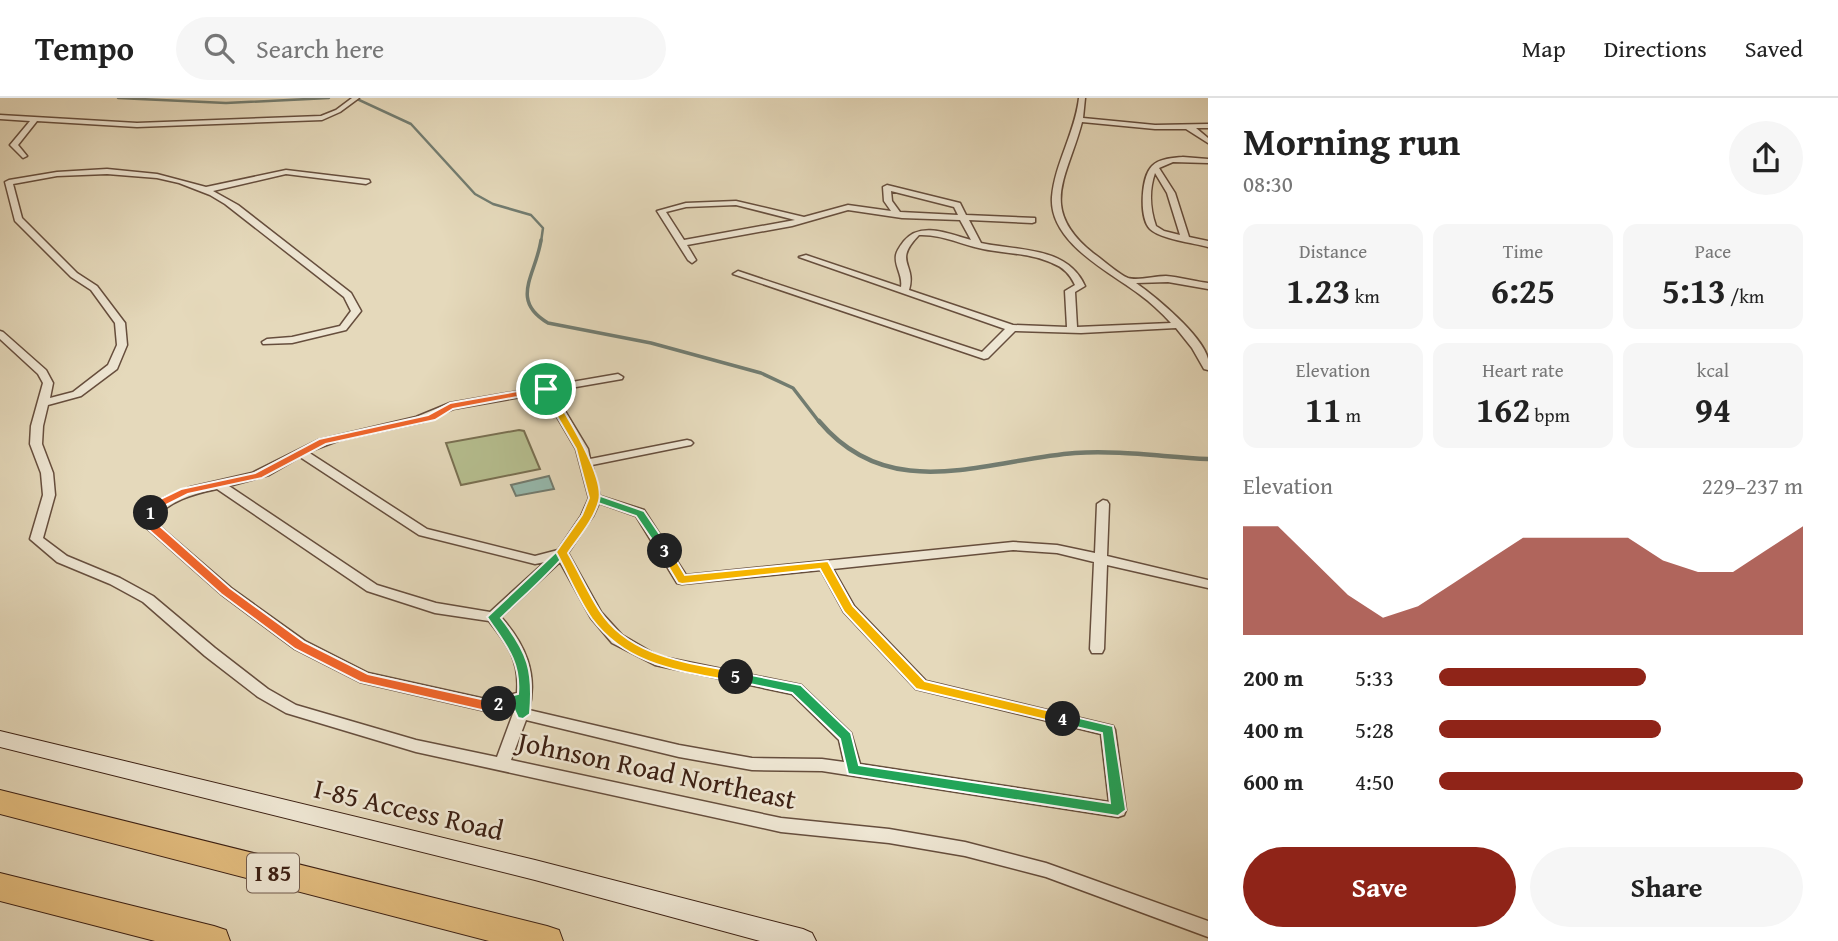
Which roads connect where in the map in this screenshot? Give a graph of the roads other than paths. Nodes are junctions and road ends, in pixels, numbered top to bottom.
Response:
1 (356, 98) edge
2 (1082, 98) edge
3 (0, 117) edge
4 (34, 120) junction
5 (1080, 120) junction
6 (1208, 126) edge
7 (1189, 127) junction
8 (1208, 141) edge
9 (23, 156) dead end
10 (1208, 161) edge
11 (1154, 167) junction
12 (366, 182) dead end
13 (205, 190) junction
14 (897, 214) junction
15 (963, 217) junction
16 (806, 219) junction
17 (1031, 220) dead end
18 (1185, 238) junction
19 (683, 243) junction
20 (977, 244) junction
21 (1208, 244) edge
22 (803, 257) dead end
23 (692, 260) dead end
24 (737, 274) dead end
25 (1127, 281) junction
26 (1208, 286) edge
27 (904, 291) junction
28 (1180, 325) junction
29 (1012, 328) junction
30 (1072, 330) junction
31 (0, 334) edge
32 (267, 342) dead end
33 (1208, 367) edge
34 (618, 377) dead end
35 (546, 389) junction
36 (45, 402) junction
37 (687, 443) dead end
38 (300, 452) junction
39 (586, 464) junction
40 (219, 485) junction
41 (595, 498) junction
42 (1103, 504) dead end
43 (562, 552) junction
44 (1100, 559) junction
45 (824, 564) junction
46 (1208, 584) edge
47 (493, 617) junction
48 (1097, 649) dead end
49 (523, 714) junction
50 (0, 738) edge
51 (502, 764) junction
52 (853, 770) junction
53 (0, 802) edge
54 (0, 887) edge
55 (1208, 929) edge
56 (214, 941) edge
57 (547, 941) edge
58 (803, 941) edge

1 - 4 street
2 - 5 street
3 - 4 street
4 - 9 street
5 - 7 street
5 - 25 street
6 - 7 street
7 - 8 street
10 - 11 street
11 - 18 street
11 - 18 street
12 - 13 street
13 - 32 street
13 - 36 street
14 - 15 street
14 - 15 street
14 - 16 street
15 - 17 street
15 - 20 street
16 - 19 street
16 - 19 street
18 - 21 street
19 - 23 street
20 - 27 street
20 - 30 street
22 - 27 street
24 - 29 street
25 - 26 street
25 - 28 street
27 - 29 street
28 - 30 street
28 - 33 street
29 - 30 street
31 - 36 street, Johnson Road Northeast
34 - 35 street
35 - 38 street
35 - 39 street
36 - 51 street, Johnson Road Northeast
37 - 39 street
38 - 40 street
38 - 43 street
39 - 41 street
40 - 47 street
40 - 49 street
41 - 43 street
41 - 45 street
42 - 44 street
43 - 47 street
43 - 52 street
44 - 45 street
44 - 46 street
44 - 48 street
45 - 52 street
47 - 49 street
49 - 51 street
49 - 52 street
50 - 58 main road, I-85 Access Road
51 - 55 street, Johnson Road Northeast
53 - 57 highway, I 85
54 - 56 highway

